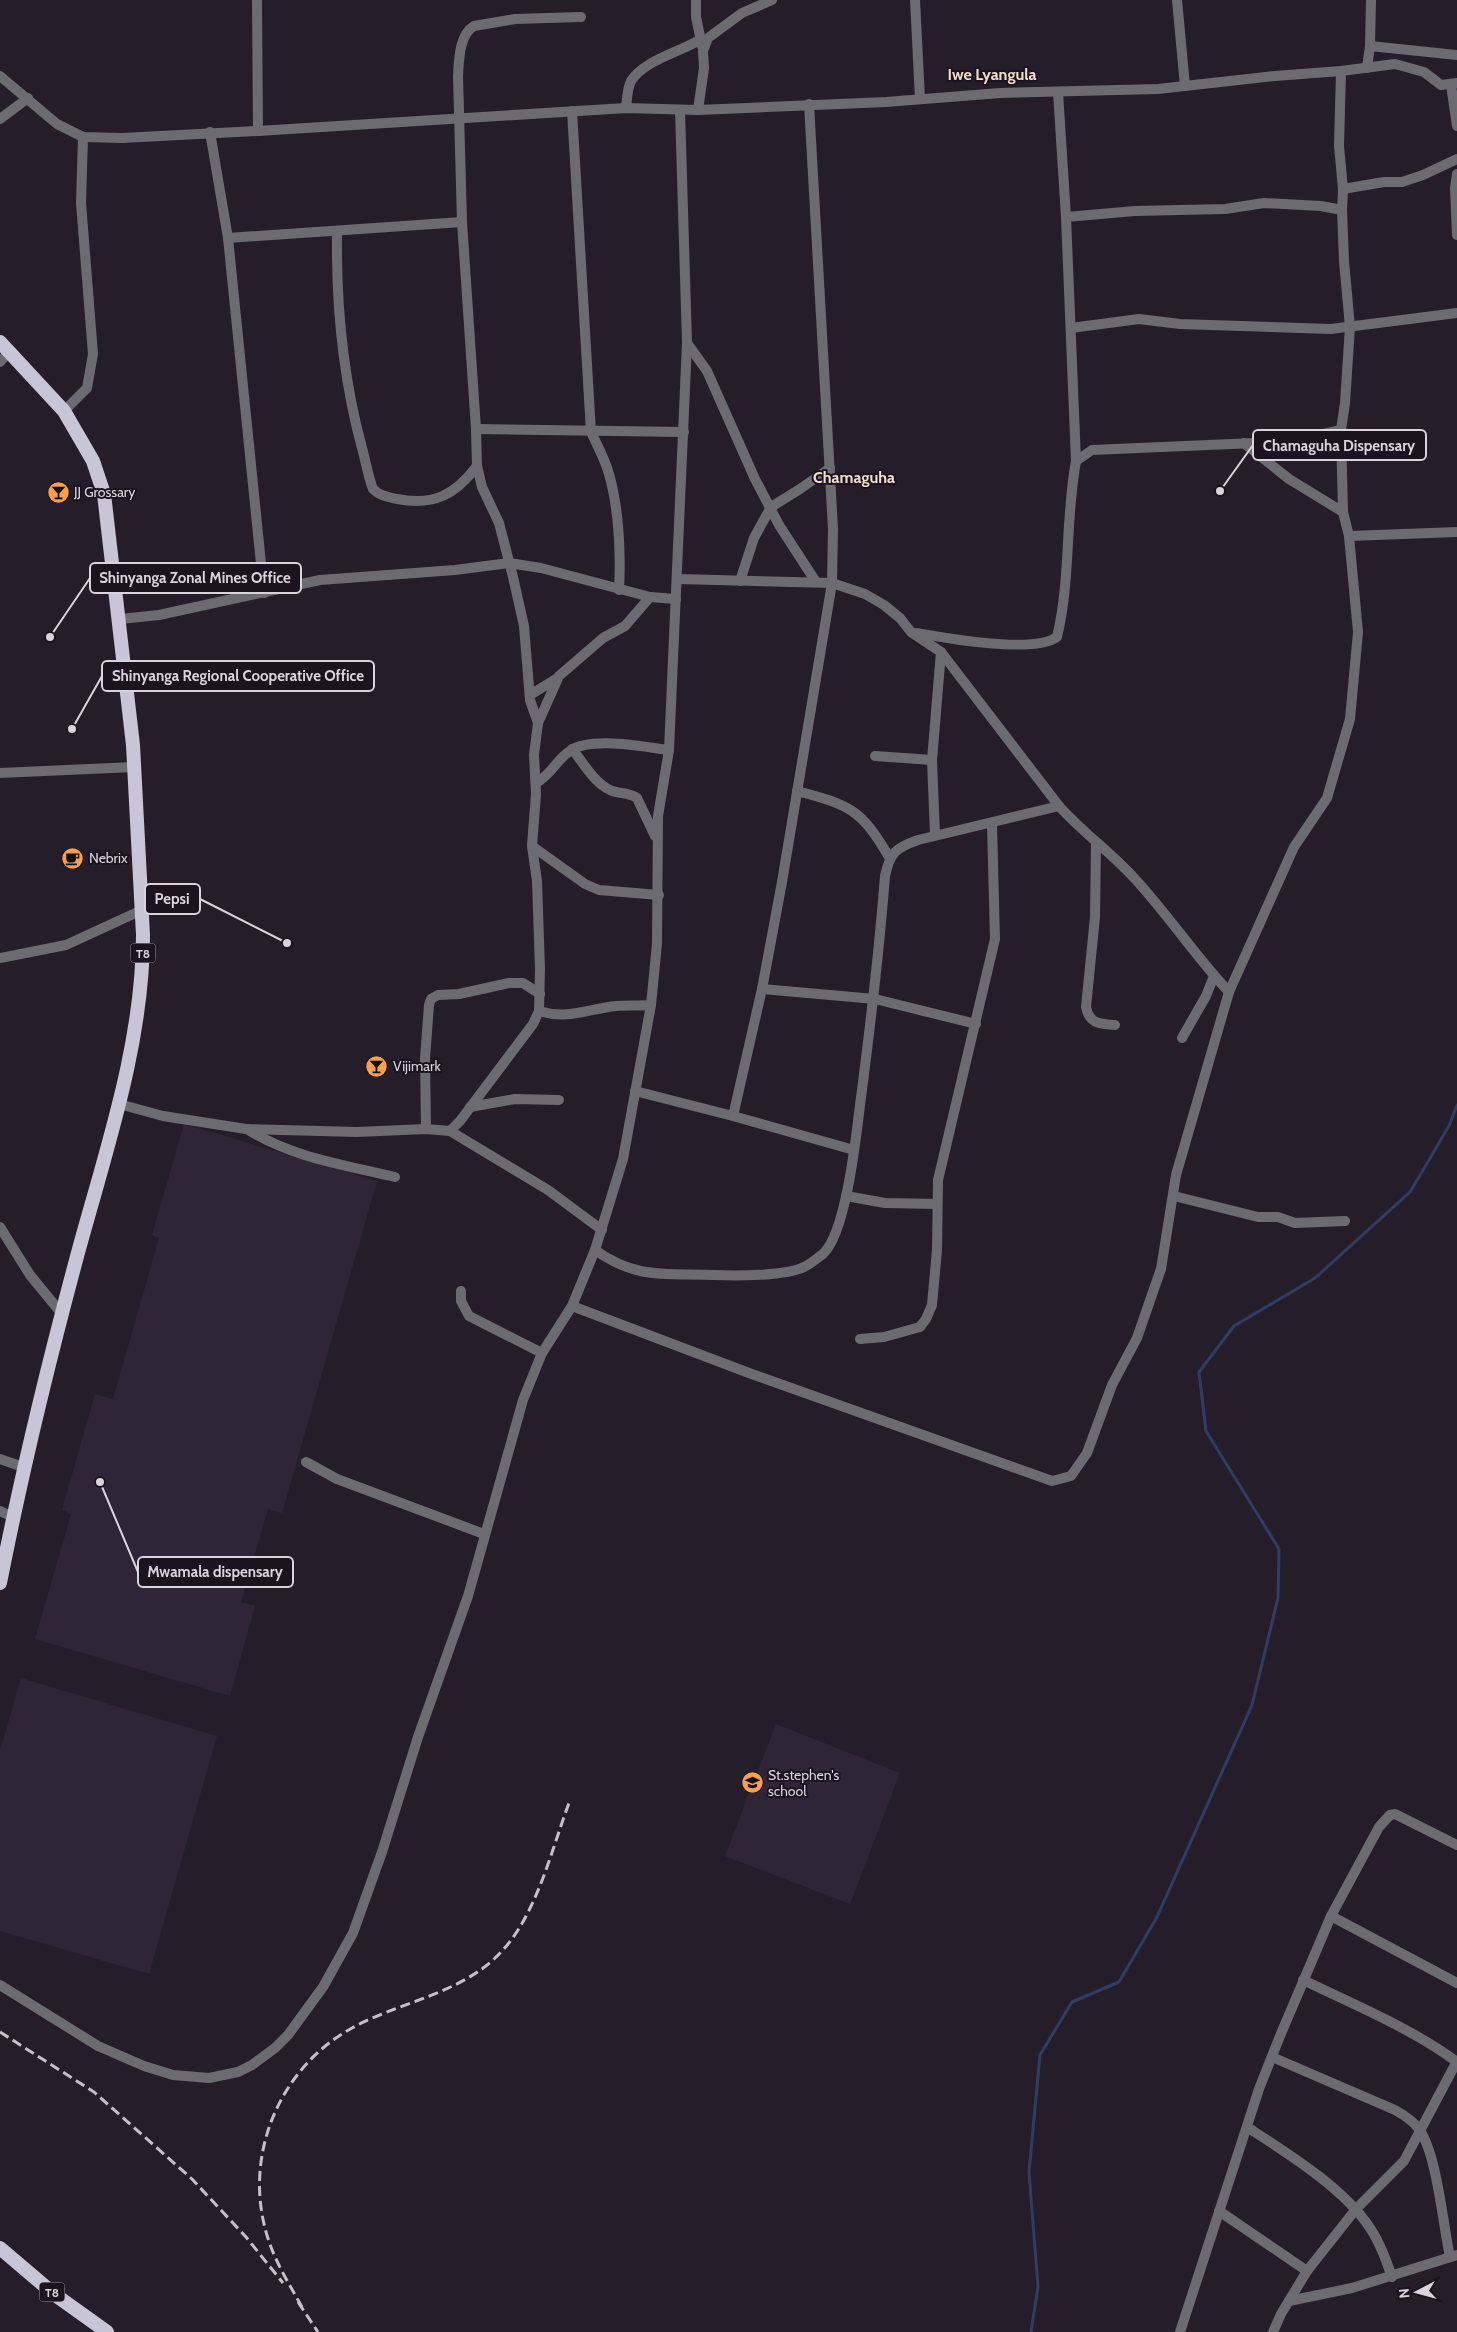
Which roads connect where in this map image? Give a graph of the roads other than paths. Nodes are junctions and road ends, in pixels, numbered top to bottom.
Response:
1 (258, 0) edge
2 (696, 0) edge
3 (772, 0) edge
4 (914, 0) edge
5 (1177, 0) edge
6 (1370, 0) edge
7 (582, 17) dead end
8 (701, 39) junction
9 (1370, 46) junction
10 (703, 51) junction
11 (1457, 55) edge
12 (1367, 68) junction
13 (1341, 72) junction
14 (0, 76) edge
15 (1454, 84) edge
16 (1185, 86) junction
17 (1058, 92) junction
18 (28, 98) junction
19 (920, 99) junction
20 (809, 104) junction
21 (626, 108) junction
22 (680, 110) junction
23 (698, 110) junction
24 (572, 111) junction
25 (459, 117) junction
26 (0, 118) edge
27 (1457, 126) edge
28 (258, 131) junction
29 (210, 132) junction
30 (83, 138) junction
31 (1457, 159) edge
32 (1457, 174) edge
33 (1456, 188) edge
34 (1343, 189) junction
35 (1342, 210) junction
36 (1066, 217) junction
37 (462, 222) junction
38 (337, 232) junction
39 (1457, 235) edge
40 (228, 238) junction
41 (1457, 313) edge
42 (1350, 327) junction
43 (1070, 328) junction
44 (687, 343) junction
45 (3, 352) edge
46 (64, 412) junction
47 (476, 429) junction
48 (1341, 430) junction
49 (591, 432) junction
50 (684, 432) junction
51 (1244, 443) junction
52 (1076, 461) junction
53 (477, 466) junction
54 (830, 468) junction
55 (771, 507) junction
56 (1344, 512) junction
57 (1457, 532) edge
58 (1349, 536) junction
59 (509, 563) junction
60 (678, 579) junction
61 (740, 581) junction
62 (816, 582) junction
63 (832, 583) junction
64 (619, 590) junction
65 (264, 593) junction
66 (650, 597) junction
67 (676, 599) junction
68 (120, 619) junction
69 (911, 632) junction
70 (941, 652) junction
71 (556, 680) junction
72 (530, 695) junction
73 (538, 723) junction
74 (572, 749) junction
75 (669, 750) junction
76 (875, 756) dead end
77 (932, 760) junction
78 (134, 767) junction
79 (0, 773) edge
80 (536, 783) junction
81 (797, 791) junction
82 (1059, 806) junction
83 (992, 824) junction
84 (935, 835) junction
85 (1096, 842) junction
86 (658, 844) junction
87 (532, 846) junction
88 (889, 857) junction
89 (659, 895) junction
90 (142, 910) junction
91 (0, 958) edge
92 (1214, 976) junction
93 (762, 989) junction
94 (1229, 992) junction
95 (540, 994) junction
96 (874, 999) junction
97 (651, 1005) junction
98 (539, 1011) junction
99 (976, 1024) junction
100 (1115, 1024) dead end
101 (1182, 1038) dead end
102 (636, 1091) junction
103 (559, 1100) dead end
104 (119, 1104) junction
105 (470, 1108) junction
106 (733, 1116) junction
107 (246, 1129) junction
108 (426, 1130) junction
109 (450, 1132) junction
110 (854, 1150) junction
111 (395, 1177) dead end
112 (846, 1196) junction
113 (1174, 1196) junction
114 (938, 1204) junction
115 (1345, 1221) dead end
116 (0, 1227) edge
117 (602, 1230) junction
118 (595, 1250) junction
119 (461, 1291) dead end
120 (572, 1306) junction
121 (62, 1314) junction
122 (860, 1339) dead end
123 (542, 1353) junction
124 (0, 1459) edge
125 (306, 1462) dead end
126 (23, 1467) junction
127 (0, 1511) edge
128 (13, 1517) junction
129 (484, 1534) junction
130 (0, 1583) edge
131 (1457, 1845) edge
132 (1331, 1916) junction
133 (1303, 1980) junction
134 (1457, 1983) edge
135 (0, 1985) edge
136 (1272, 2057) junction
137 (1457, 2061) edge
138 (1247, 2127) junction
139 (1420, 2130) junction
140 (1356, 2209) junction
141 (1219, 2211) junction
142 (0, 2248) edge
143 (1453, 2256) edge
144 (1307, 2271) junction
145 (1392, 2277) junction
146 (1289, 2301) junction
147 (107, 2332) edge
148 (1180, 2332) edge
149 (1273, 2332) edge

1 - 28 street
2 - 8 street
3 - 10 street
4 - 19 street
5 - 16 street
6 - 9 street
7 - 25 street
8 - 10 street
8 - 21 street
9 - 11 street
9 - 12 street
10 - 23 street
12 - 13 street
12 - 15 street
13 - 16 street
13 - 34 street
14 - 18 street
15 - 27 street
16 - 17 street
17 - 19 street
17 - 36 street
18 - 26 street
18 - 30 street
19 - 20 street
20 - 23 street
20 - 54 street
21 - 22 street
21 - 24 street
22 - 23 street
22 - 44 street
24 - 25 street
24 - 49 street
25 - 28 street
25 - 37 street
28 - 29 street
29 - 30 street
29 - 40 street
30 - 46 street
31 - 34 street
32 - 33 street
33 - 39 street
34 - 35 street
35 - 36 street
35 - 42 street
36 - 43 street
37 - 38 street
37 - 47 street
38 - 40 street
38 - 53 street
40 - 65 street
41 - 42 street
42 - 43 street
42 - 48 street
43 - 52 street
44 - 50 street
44 - 55 street
45 - 46 highway, T8
46 - 68 highway, T8
47 - 49 street
47 - 53 street
48 - 51 street
48 - 56 street
49 - 50 street
49 - 64 street
50 - 60 street
51 - 52 street
51 - 56 street
52 - 69 street
53 - 59 street
54 - 55 street
54 - 63 street
55 - 61 street
55 - 62 street
56 - 58 street
57 - 58 street
58 - 94 street
59 - 64 street
59 - 65 street
59 - 72 street
60 - 61 street
60 - 67 street
61 - 62 street
62 - 63 street
63 - 69 street
63 - 81 street
64 - 66 street
65 - 68 street
66 - 67 street
66 - 71 street
67 - 75 street
68 - 78 highway, T8
69 - 70 street
70 - 77 street
70 - 82 street
71 - 72 street
71 - 73 street
72 - 73 street
73 - 80 street
74 - 75 street
74 - 80 street
74 - 86 street
75 - 86 street
76 - 77 street
77 - 84 street
78 - 79 street
78 - 90 highway, T8
80 - 87 street
81 - 88 street
81 - 93 street
82 - 83 street
82 - 85 street
83 - 84 street
83 - 99 street
84 - 88 street
85 - 92 street
85 - 100 street
86 - 89 street
87 - 89 street
87 - 95 street
88 - 96 street
89 - 97 street
90 - 91 street
90 - 104 highway, T8
92 - 94 street
92 - 101 street
93 - 96 street
93 - 106 street
94 - 113 street
95 - 98 street
95 - 108 street
96 - 99 street
96 - 110 street
97 - 98 street
97 - 102 street
98 - 105 street
99 - 114 street
102 - 106 street
102 - 117 street
103 - 105 street
104 - 107 street
104 - 121 highway, T8
105 - 109 street
106 - 110 street
107 - 108 street
107 - 111 street
108 - 109 street
109 - 117 street
110 - 112 street
112 - 114 street
112 - 118 street
113 - 115 street
113 - 120 street
114 - 122 street
116 - 121 street
117 - 118 street
118 - 120 street
119 - 123 street
120 - 123 street
121 - 126 highway, T8
123 - 129 street
124 - 126 street
125 - 129 street
126 - 128 highway, T8
127 - 128 street
128 - 130 highway, T8
129 - 135 street
131 - 132 street
132 - 133 street
132 - 134 street
133 - 136 street
133 - 137 street
136 - 138 street
136 - 139 street
137 - 139 street
138 - 140 street
138 - 141 street
139 - 140 street
139 - 143 street
140 - 144 street
140 - 145 street
141 - 144 street
141 - 148 street
142 - 147 highway, T8
143 - 145 street
144 - 146 street
145 - 146 street
146 - 149 street

